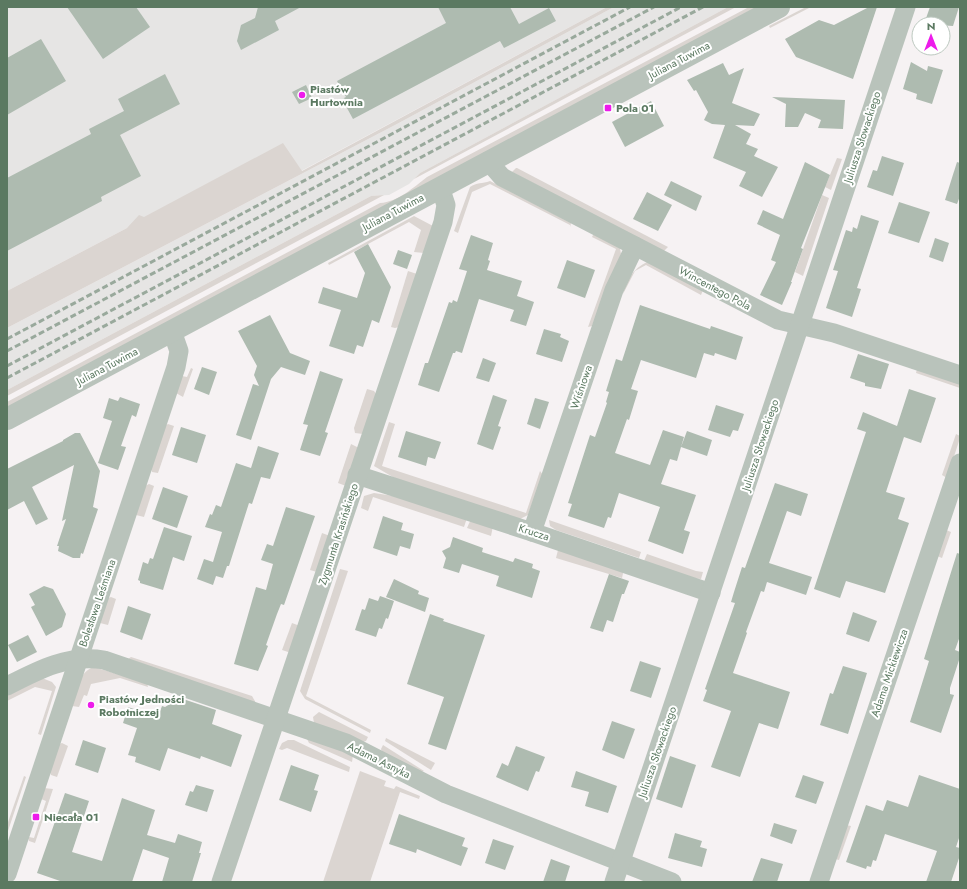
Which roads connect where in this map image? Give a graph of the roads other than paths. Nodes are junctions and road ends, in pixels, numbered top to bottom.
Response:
1 (779, 7) edge
2 (906, 7) edge
3 (488, 161) junction
4 (440, 186) junction
5 (635, 246) junction
6 (800, 326) junction
7 (172, 331) junction
8 (960, 375) edge
9 (7, 419) edge
10 (960, 463) edge
11 (358, 475) junction
12 (532, 532) junction
13 (711, 593) junction
14 (79, 658) junction
15 (7, 686) edge
16 (276, 719) junction
17 (620, 862) junction
18 (7, 874) edge
19 (221, 882) edge
20 (614, 882) edge
21 (672, 882) edge
22 (819, 882) edge

1 - 3 street, Juliana Tuwima
2 - 6 street, Juliusza Słowackiego
3 - 4 street, Juliana Tuwima
3 - 5 street, Wincentego Pola
4 - 7 street, Juliana Tuwima
4 - 11 street, Zygmunta Krasińskiego
5 - 6 street, Wincentego Pola
5 - 12 street, Wiśniowa
6 - 8 street, Wincentego Pola
6 - 13 street, Juliusza Słowackiego
7 - 9 street, Juliana Tuwima
7 - 14 street, Bolesława Leśmiana
10 - 22 street, Adama Mickiewicza
11 - 12 street, Krucza
11 - 16 street, Zygmunta Krasińskiego
12 - 13 street, Krucza
13 - 17 street, Juliusza Słowackiego
14 - 15 street, Adama Asnyka
14 - 16 street, Adama Asnyka
14 - 18 street, Bolesława Leśmiana
16 - 17 street, Adama Asnyka
16 - 19 street, Zygmunta Krasińskiego
17 - 20 street, Juliusza Słowackiego
17 - 21 street, Adama Asnyka

